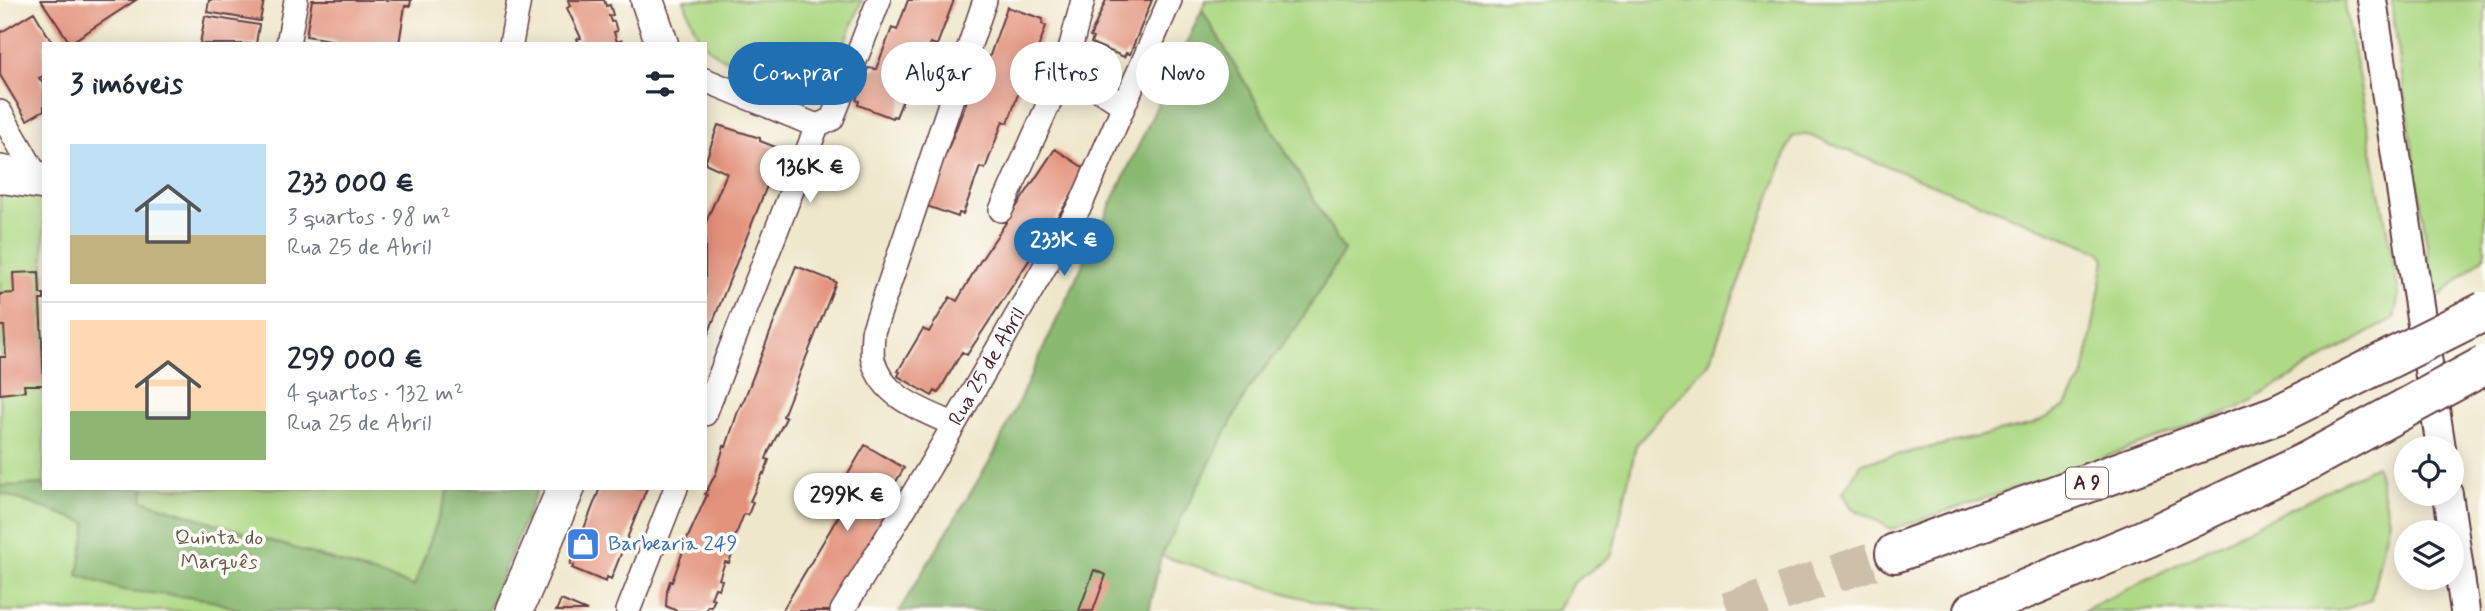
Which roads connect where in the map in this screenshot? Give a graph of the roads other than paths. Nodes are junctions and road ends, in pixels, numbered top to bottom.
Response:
1 (296, 0) edge
2 (519, 0) edge
3 (647, 0) edge
4 (879, 0) edge
5 (985, 0) edge
6 (1083, 0) edge
7 (1170, 0) edge
8 (2372, 0) edge
9 (288, 42) edge
10 (511, 42) edge
11 (661, 42) edge
12 (1072, 42) edge
13 (707, 81) edge
14 (1048, 105) edge
15 (1123, 106) joint
16 (0, 112) edge
17 (817, 126) junction
18 (0, 174) edge
19 (42, 181) edge
20 (1001, 210) dead end
21 (2485, 311) edge
22 (2485, 365) edge
23 (707, 409) edge
24 (953, 424) junction
25 (2439, 436) edge
26 (675, 490) edge
27 (558, 498) edge
28 (2450, 506) edge
29 (1895, 553) tunnel mouth
30 (514, 611) edge
31 (628, 611) edge
32 (842, 611) edge
33 (1973, 611) edge
34 (2465, 611) edge

1 - 9 street
2 - 10 street
3 - 11 main road
4 - 17 street
5 - 24 street
6 - 12 street
7 - 15 street, Rua 25 de Abril
8 - 25 street
13 - 17 street
14 - 20 street
15 - 24 street, Rua 25 de Abril
16 - 19 street
17 - 23 street
18 - 19 main road
21 - 29 highway, A 9, bridge
22 - 33 highway, bridge
24 - 32 street, Rua 25 de Abril
26 - 31 street
27 - 30 main road
28 - 34 street

